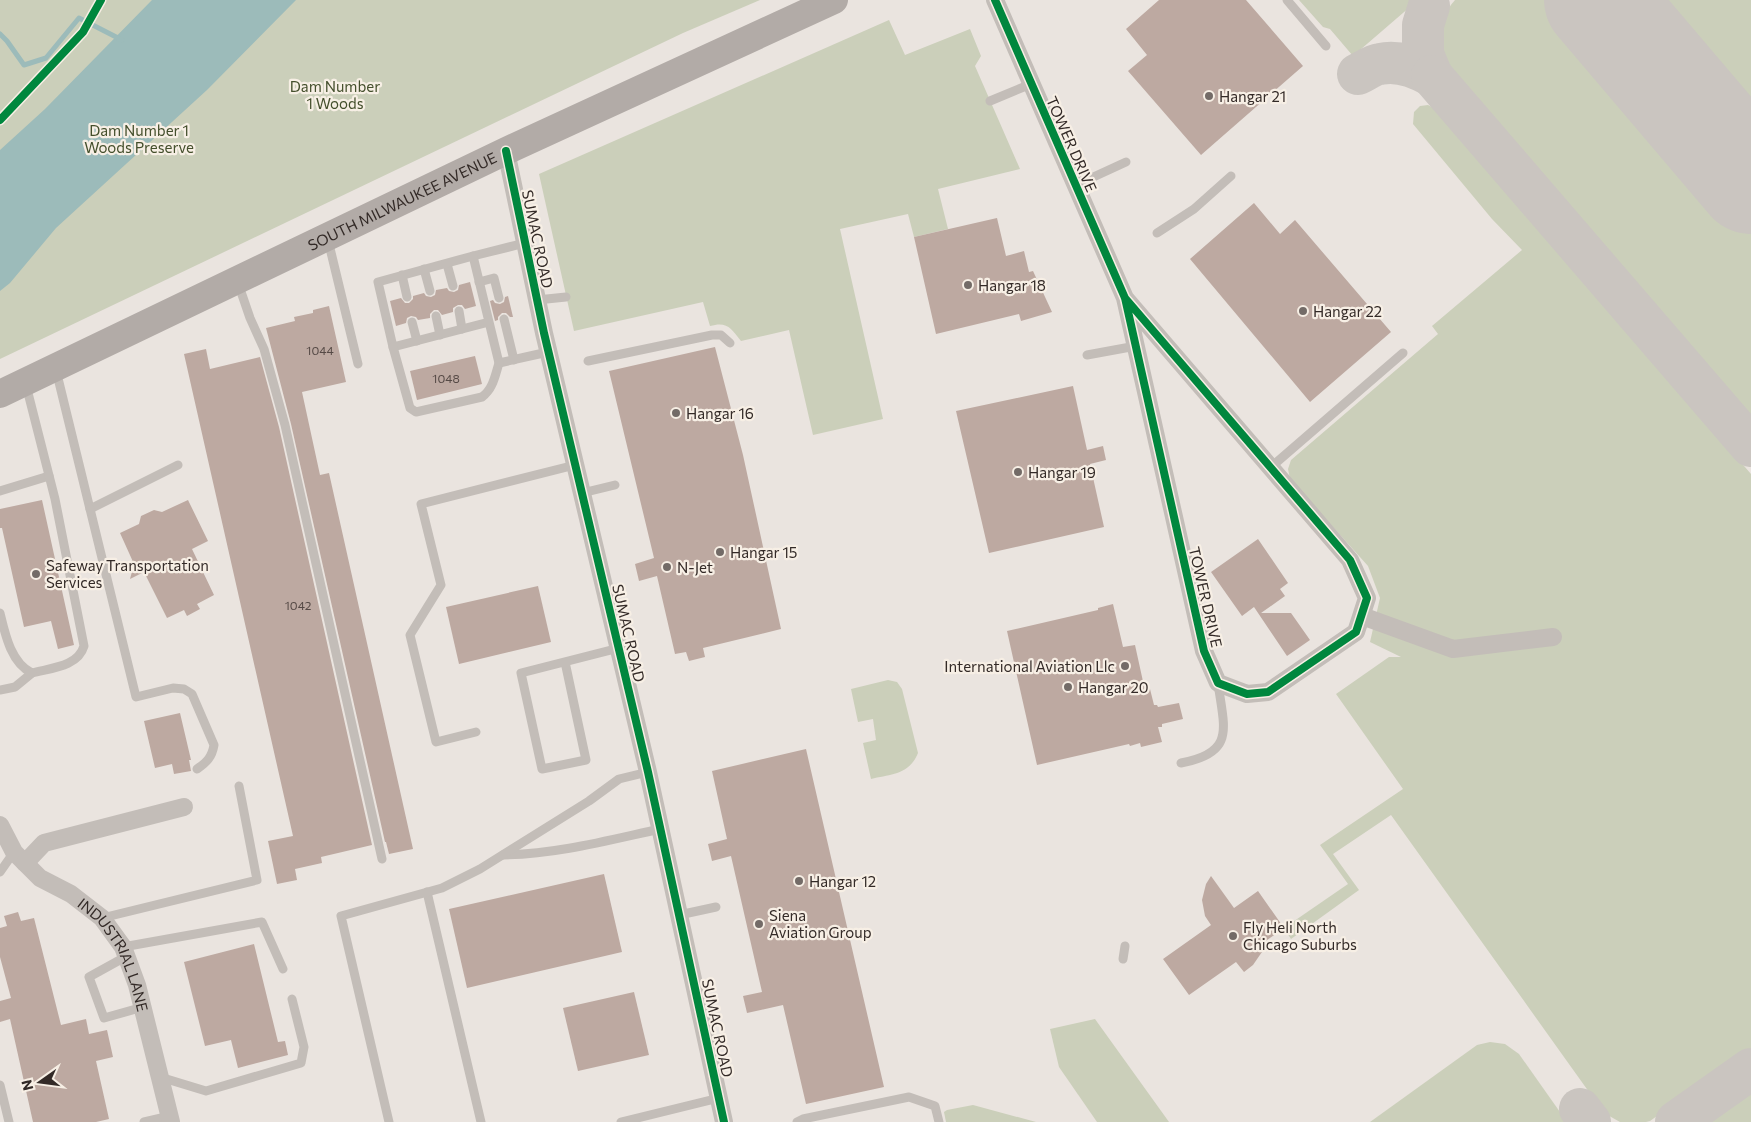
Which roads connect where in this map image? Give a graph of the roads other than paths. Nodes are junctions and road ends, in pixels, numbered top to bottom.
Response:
1 (834, 0) edge
2 (995, 0) edge
3 (1287, 0) edge
4 (1326, 46) dead end
5 (1031, 84) junction
6 (990, 101) dead end
7 (506, 151) junction
8 (1126, 162) dead end
9 (1231, 176) dead end
10 (1076, 185) junction
11 (1157, 233) dead end
12 (327, 237) junction
13 (525, 243) junction
14 (473, 256) junction
15 (447, 264) junction
16 (424, 269) junction
17 (402, 275) junction
18 (237, 280) junction
19 (479, 282) junction
20 (453, 286) dead end
21 (430, 292) dead end
22 (406, 297) dead end
23 (566, 297) dead end
24 (499, 298) dead end
25 (1125, 298) junction
26 (537, 300) junction
27 (459, 311) dead end
28 (436, 316) dead end
29 (504, 319) dead end
30 (412, 322) dead end
31 (489, 322) junction
32 (462, 329) junction
33 (440, 335) junction
34 (417, 340) junction
35 (730, 343) dead end
36 (393, 346) junction
37 (1136, 346) junction
38 (548, 352) junction
39 (1402, 353) dead end
40 (1087, 354) dead end
41 (514, 360) junction
42 (588, 361) dead end
43 (499, 363) junction
44 (358, 364) dead end
45 (55, 368) junction
46 (26, 382) junction
47 (0, 394) edge
48 (178, 465) dead end
49 (575, 465) junction
50 (1270, 467) junction
51 (50, 476) junction
52 (615, 484) dead end
53 (0, 491) edge
54 (582, 493) junction
55 (90, 509) junction
56 (0, 613) edge
57 (1362, 616) junction
58 (1553, 637) dead end
59 (619, 648) junction
60 (565, 662) junction
61 (32, 673) junction
62 (1218, 683) junction
63 (0, 690) edge
64 (476, 732) dead end
65 (1181, 763) dead end
66 (197, 769) dead end
67 (648, 772) junction
68 (239, 786) dead end
69 (184, 807) dead end
70 (0, 825) edge
71 (660, 829) junction
72 (503, 854) junction
73 (382, 859) dead end
74 (12, 860) edge
75 (0, 872) edge
76 (427, 892) junction
77 (716, 907) dead end
78 (679, 916) junction
79 (102, 918) junction
80 (1125, 946) dead end
81 (125, 951) junction
82 (1123, 959) dead end
83 (284, 969) dead end
84 (292, 999) dead end
85 (143, 1007) junction
86 (160, 1077) junction
87 (0, 1085) edge
88 (719, 1098) junction
89 (170, 1119) edge
90 (9, 1122) edge
91 (144, 1122) edge
92 (389, 1122) edge
93 (481, 1122) edge
94 (621, 1122) edge
95 (724, 1122) edge
96 (797, 1122) edge
97 (939, 1122) edge

1 - 7 main road, SOUTH MILWAUKEE AVENUE
2 - 5 street, TOWER DRIVE
3 - 4 lane
5 - 6 lane
5 - 10 street, TOWER DRIVE
7 - 12 main road, SOUTH MILWAUKEE AVENUE
7 - 13 street, SUMAC ROAD
8 - 10 lane
9 - 11 lane
10 - 25 street, TOWER DRIVE
12 - 18 main road, SOUTH MILWAUKEE AVENUE
12 - 44 lane
13 - 14 lane
13 - 26 street, SUMAC ROAD
14 - 15 lane
14 - 19 lane
15 - 16 lane
15 - 20 lane
16 - 17 lane
16 - 21 lane
17 - 22 lane
17 - 36 lane
18 - 45 main road, SOUTH MILWAUKEE AVENUE
18 - 73 lane
19 - 24 lane
19 - 31 lane
23 - 26 lane
25 - 37 street, TOWER DRIVE
25 - 50 street, TOWER DRIVE
26 - 38 street, SUMAC ROAD
27 - 32 lane
28 - 33 lane
29 - 41 lane
30 - 34 lane
31 - 32 lane
31 - 43 lane
32 - 33 lane
33 - 34 lane
34 - 36 lane
35 - 42 lane
36 - 43 lane
37 - 40 lane
37 - 62 street, TOWER DRIVE
38 - 41 lane
38 - 49 street, SUMAC ROAD
39 - 50 lane
41 - 43 lane
45 - 46 main road, SOUTH MILWAUKEE AVENUE
45 - 55 lane
46 - 47 main road, SOUTH MILWAUKEE AVENUE
46 - 51 lane
48 - 55 lane
49 - 54 street, SUMAC ROAD
49 - 64 lane
50 - 57 street, TOWER DRIVE
51 - 53 lane
51 - 61 lane
52 - 54 lane
54 - 59 street, SUMAC ROAD
55 - 66 lane
56 - 61 lane
57 - 58 street
57 - 62 street, TOWER DRIVE
59 - 60 lane
59 - 67 street, SUMAC ROAD
60 - 60 lane
61 - 63 lane
62 - 65 lane
67 - 71 street, SUMAC ROAD
67 - 72 lane
68 - 79 lane
69 - 74 street
70 - 74 street, INDUSTRIAL LANE
71 - 72 lane
71 - 78 street, SUMAC ROAD
72 - 76 lane
74 - 75 lane
74 - 79 street, INDUSTRIAL LANE
76 - 92 lane
76 - 93 lane
77 - 78 lane
78 - 88 street, SUMAC ROAD
79 - 81 street, INDUSTRIAL LANE
80 - 82 lane
81 - 83 lane
81 - 85 street, INDUSTRIAL LANE
81 - 85 lane
84 - 86 lane
85 - 86 street, INDUSTRIAL LANE
86 - 89 street, INDUSTRIAL LANE
87 - 90 lane
88 - 94 lane
88 - 95 street, SUMAC ROAD
89 - 91 lane
96 - 97 lane

